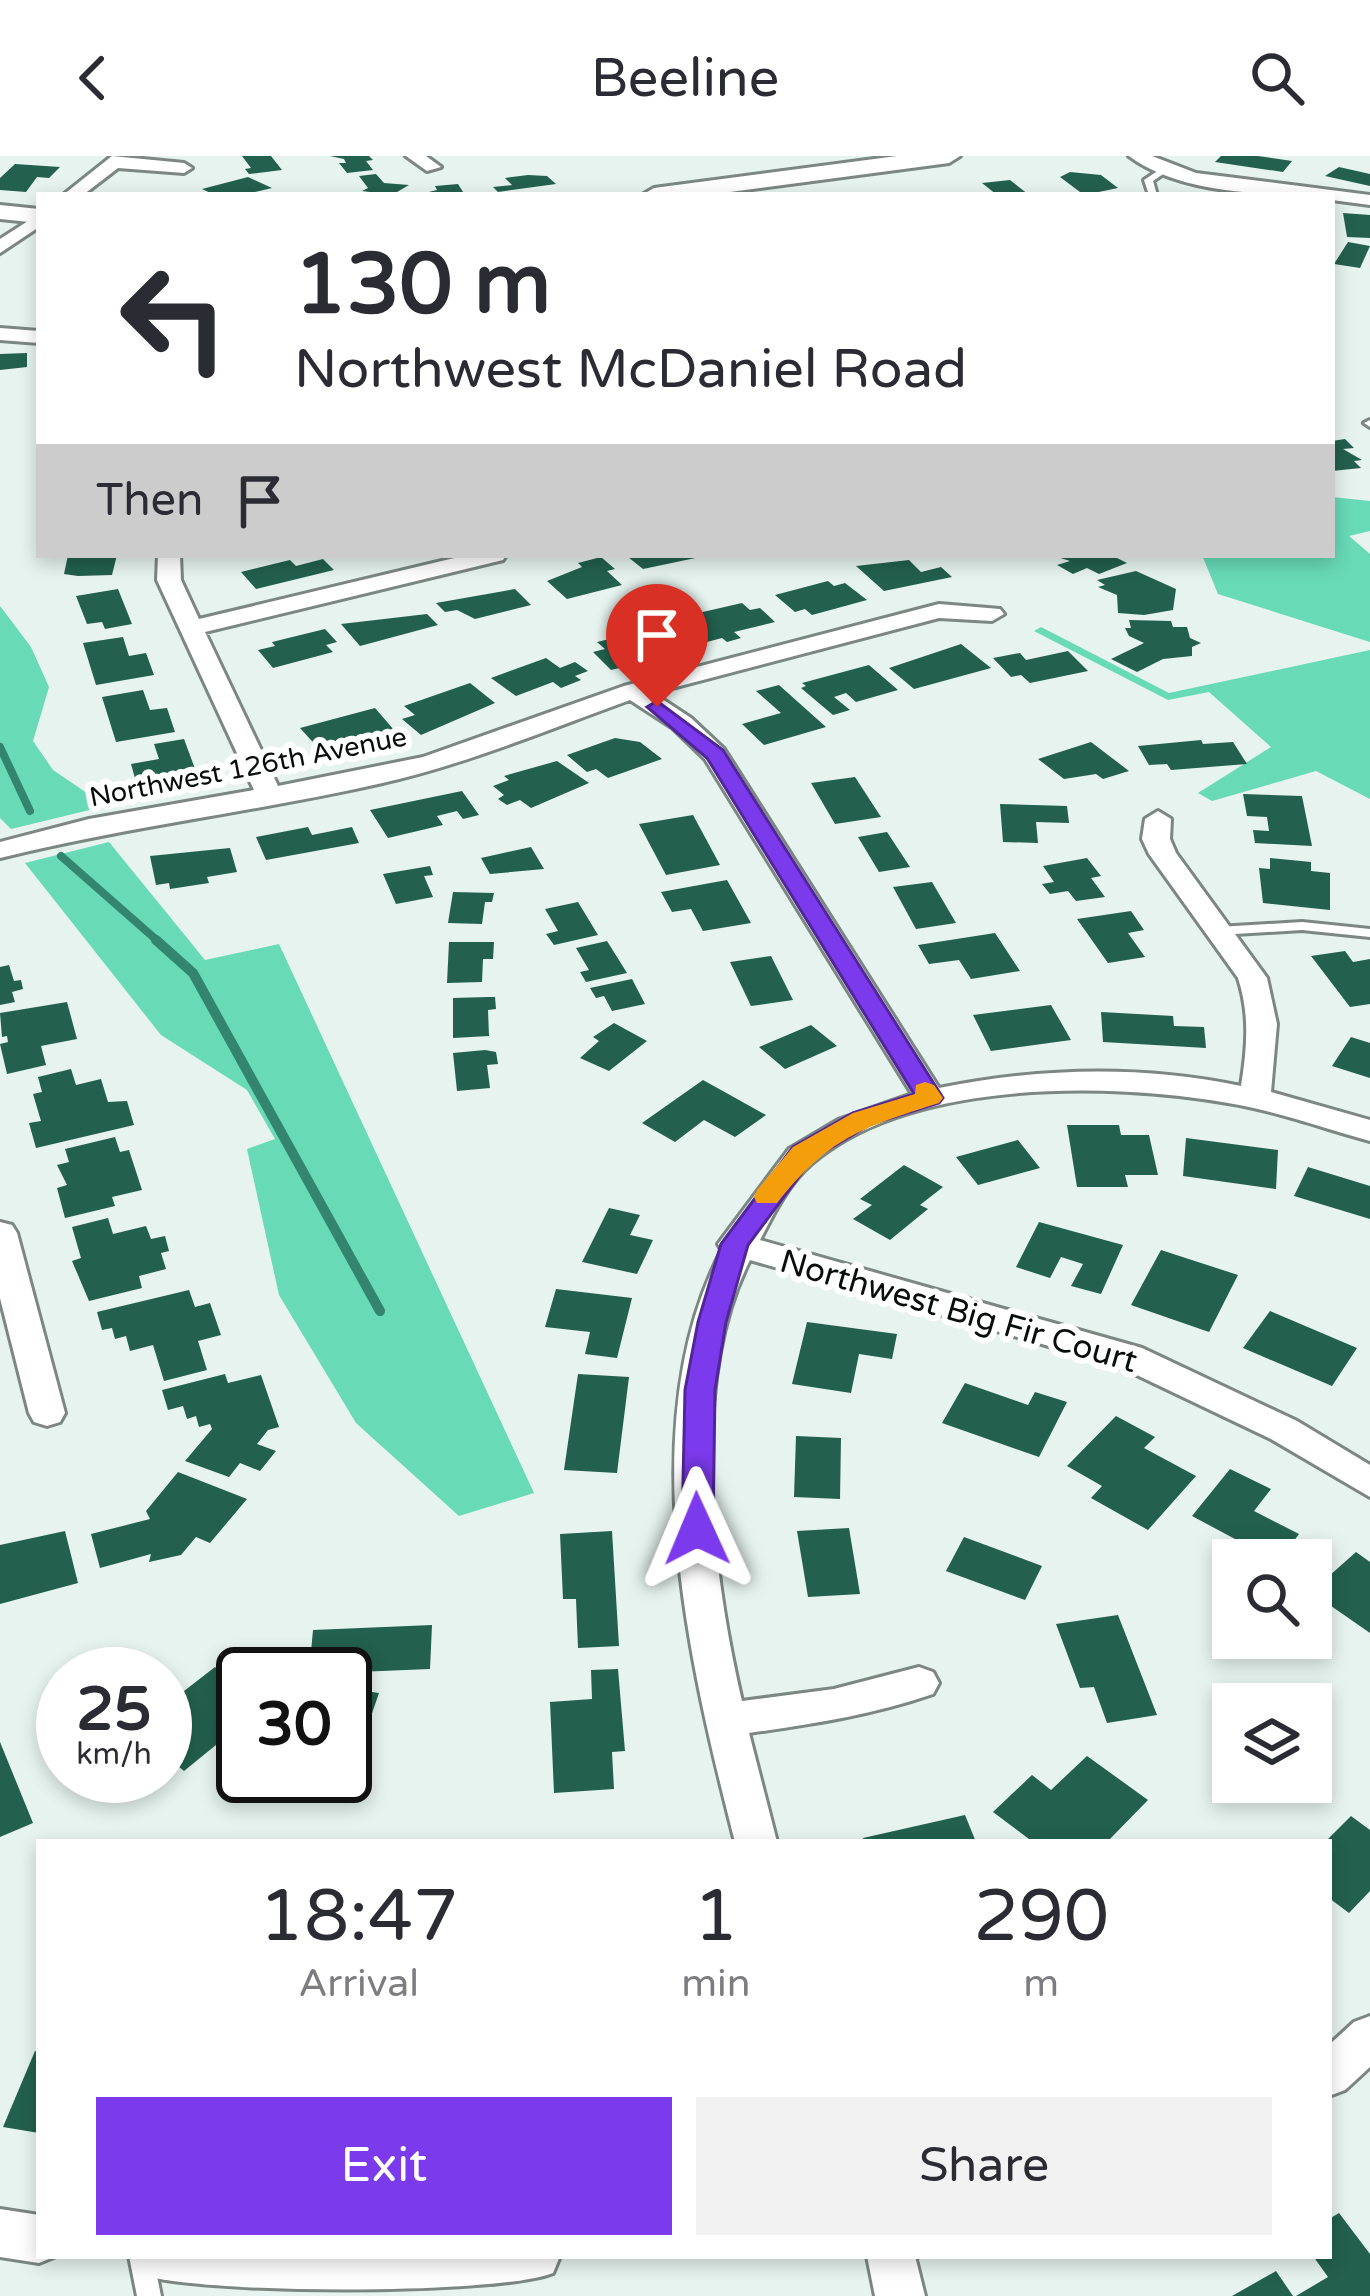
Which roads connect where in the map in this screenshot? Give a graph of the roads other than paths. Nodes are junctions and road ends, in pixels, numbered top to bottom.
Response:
1 (414, 156) edge
2 (949, 156) edge
3 (1137, 156) edge
4 (119, 160) edge
5 (433, 166) dead end
6 (184, 168) dead end
7 (1166, 170) junction
8 (76, 192) edge
9 (677, 192) edge
10 (1152, 192) edge
11 (1311, 192) edge
12 (1335, 196) edge
13 (1370, 200) edge
14 (0, 212) edge
15 (36, 218) edge
16 (36, 220) edge
17 (0, 248) edge
18 (0, 334) edge
19 (36, 337) edge
20 (169, 558) edge
21 (483, 558) edge
22 (992, 614) dead end
23 (192, 628) junction
24 (633, 691) junction
25 (269, 795) junction
26 (1157, 819) dead end
27 (0, 850) edge
28 (1218, 931) junction
29 (1370, 933) edge
30 (930, 1098) junction
31 (1253, 1099) junction
32 (1370, 1131) edge
33 (0, 1233) edge
34 (735, 1244) junction
35 (47, 1413) dead end
36 (1370, 1483) edge
37 (919, 1683) dead end
38 (722, 1720) junction
39 (755, 1839) edge
40 (1370, 2037) edge
41 (1332, 2072) edge
42 (0, 2233) edge
43 (36, 2239) edge
44 (142, 2259) edge
45 (174, 2259) edge
46 (512, 2259) edge
47 (892, 2259) edge
48 (149, 2296) edge
49 (900, 2296) edge

1 - 5 street
2 - 9 main road
3 - 7 street
4 - 6 street
4 - 8 street
7 - 10 lane
7 - 11 street
12 - 13 street
14 - 15 main road
16 - 17 street
18 - 19 street
20 - 23 street
21 - 23 street
22 - 24 street, Northwest 126th Avenue
23 - 25 street
24 - 25 street, Northwest 126th Avenue
24 - 30 street
25 - 27 street, Northwest 126th Avenue
26 - 28 street
28 - 29 lane
28 - 31 street
30 - 31 street
30 - 34 street
31 - 32 street
33 - 35 street
34 - 36 street, Northwest Big Fir Court
34 - 38 street
37 - 38 street
38 - 39 street
40 - 41 street
42 - 43 street
44 - 48 lane
45 - 46 street
47 - 49 street

